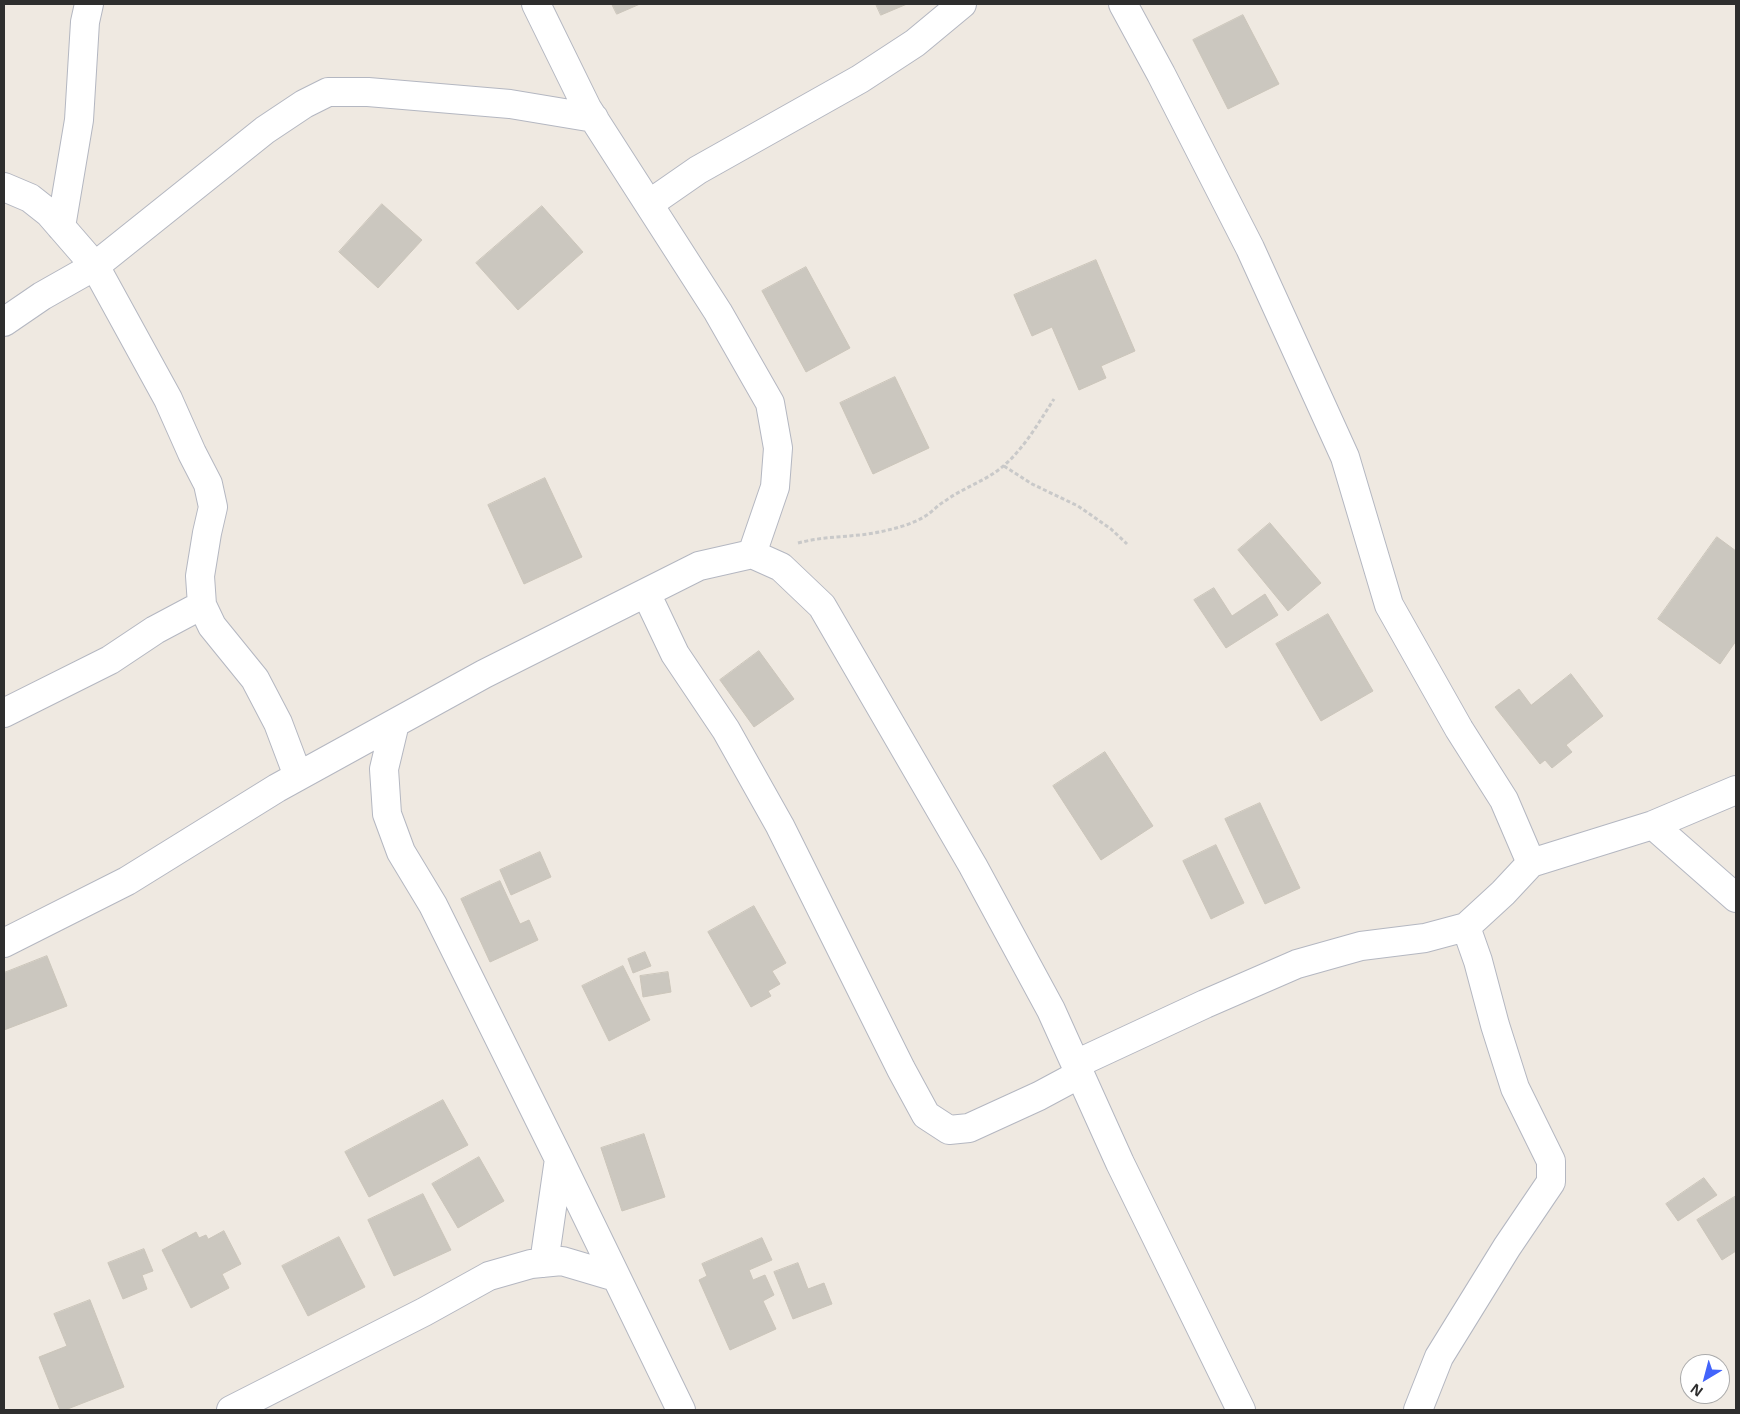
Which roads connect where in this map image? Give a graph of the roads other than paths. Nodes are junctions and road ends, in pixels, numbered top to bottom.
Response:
1 (88, 4) edge
2 (536, 4) edge
3 (962, 4) edge
4 (1123, 4) edge
5 (594, 118) junction
6 (4, 188) edge
7 (649, 204) junction
8 (61, 227) junction
9 (95, 266) junction
10 (4, 322) edge
11 (758, 556) junction
12 (646, 593) junction
13 (202, 605) junction
14 (4, 713) edge
15 (395, 723) junction
16 (298, 776) junction
17 (1736, 790) edge
18 (1653, 825) junction
19 (1531, 863) junction
20 (1736, 898) edge
21 (1466, 927) junction
22 (4, 943) edge
23 (1078, 1069) junction
24 (559, 1159) junction
25 (544, 1263) junction
26 (616, 1277) junction
27 (232, 1410) edge
28 (680, 1410) edge
29 (1242, 1410) edge
30 (1418, 1410) edge

1 - 8 street
2 - 5 street
3 - 7 street
4 - 19 street
5 - 7 street
5 - 9 street
6 - 8 street
7 - 11 street
8 - 9 street
9 - 10 street
9 - 13 street
11 - 12 street
11 - 23 street
12 - 15 street
12 - 23 street
13 - 14 street
13 - 16 street
15 - 16 street
15 - 24 street
16 - 22 street
17 - 18 street
18 - 19 street
18 - 20 street
19 - 21 street
21 - 23 street
21 - 30 street
23 - 29 street
24 - 25 street
24 - 26 street
25 - 26 street
25 - 27 street
26 - 28 street

